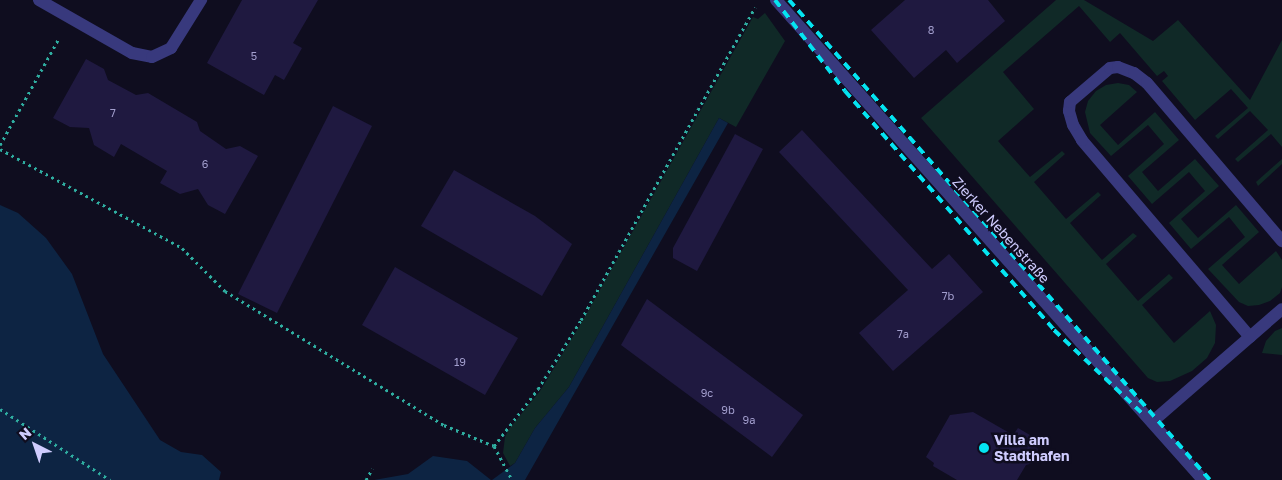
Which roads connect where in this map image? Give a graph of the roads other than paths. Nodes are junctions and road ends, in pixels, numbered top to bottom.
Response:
1 (39, 0) edge
2 (201, 0) edge
3 (776, 0) edge
4 (1282, 241) edge
5 (1282, 309) edge
6 (1250, 337) junction
7 (1152, 422) junction
8 (1203, 480) edge

1 - 2 street
3 - 7 street, Zierker Nebenstraße
4 - 6 street
5 - 6 street
6 - 7 street
7 - 8 street, Zierker Nebenstraße

